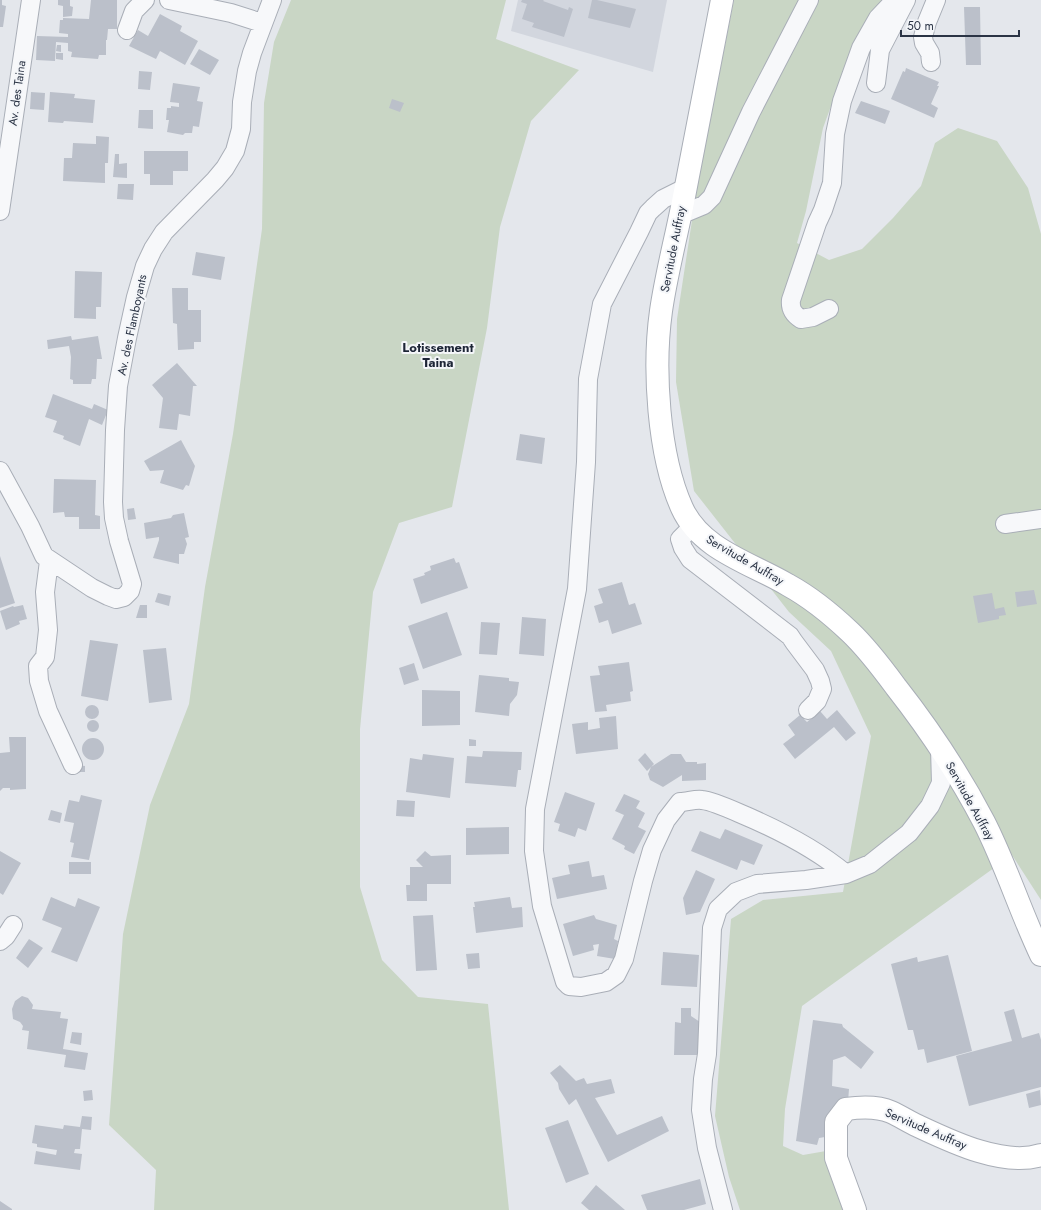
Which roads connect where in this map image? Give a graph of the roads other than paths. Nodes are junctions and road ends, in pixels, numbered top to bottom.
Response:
1 (31, 0) edge
2 (145, 0) edge
3 (169, 0) edge
4 (272, 0) edge
5 (722, 0) edge
6 (809, 0) edge
7 (895, 0) edge
8 (906, 0) edge
9 (936, 0) edge
10 (262, 23) junction
11 (127, 30) dead end
12 (931, 62) dead end
13 (876, 83) dead end
14 (685, 188) junction
15 (0, 211) edge
16 (680, 215) junction
17 (829, 309) dead end
18 (0, 471) edge
19 (1041, 519) edge
20 (1005, 524) dead end
21 (693, 526) junction
22 (49, 561) junction
23 (808, 710) dead end
24 (940, 748) junction
25 (73, 765) dead end
26 (846, 874) junction
27 (13, 925) dead end
28 (0, 941) edge
29 (1041, 955) edge
30 (1041, 1155) edge
31 (723, 1210) edge
32 (856, 1210) edge

1 - 15 street, Av. des Taina
2 - 11 street
3 - 10 street
4 - 10 street, Av. des Flamboyants
5 - 14 street, Servitude Auffray
6 - 16 street
7 - 17 street
8 - 13 street
9 - 12 street
10 - 22 street, Av. des Flamboyants
14 - 16 street, Servitude Auffray
14 - 26 street
16 - 21 street, Servitude Auffray
18 - 22 street
19 - 20 street
21 - 23 street
21 - 24 street, Servitude Auffray
22 - 25 street
24 - 26 street
24 - 29 street, Servitude Auffray
26 - 31 street
27 - 28 street
30 - 32 street, Servitude Auffray

